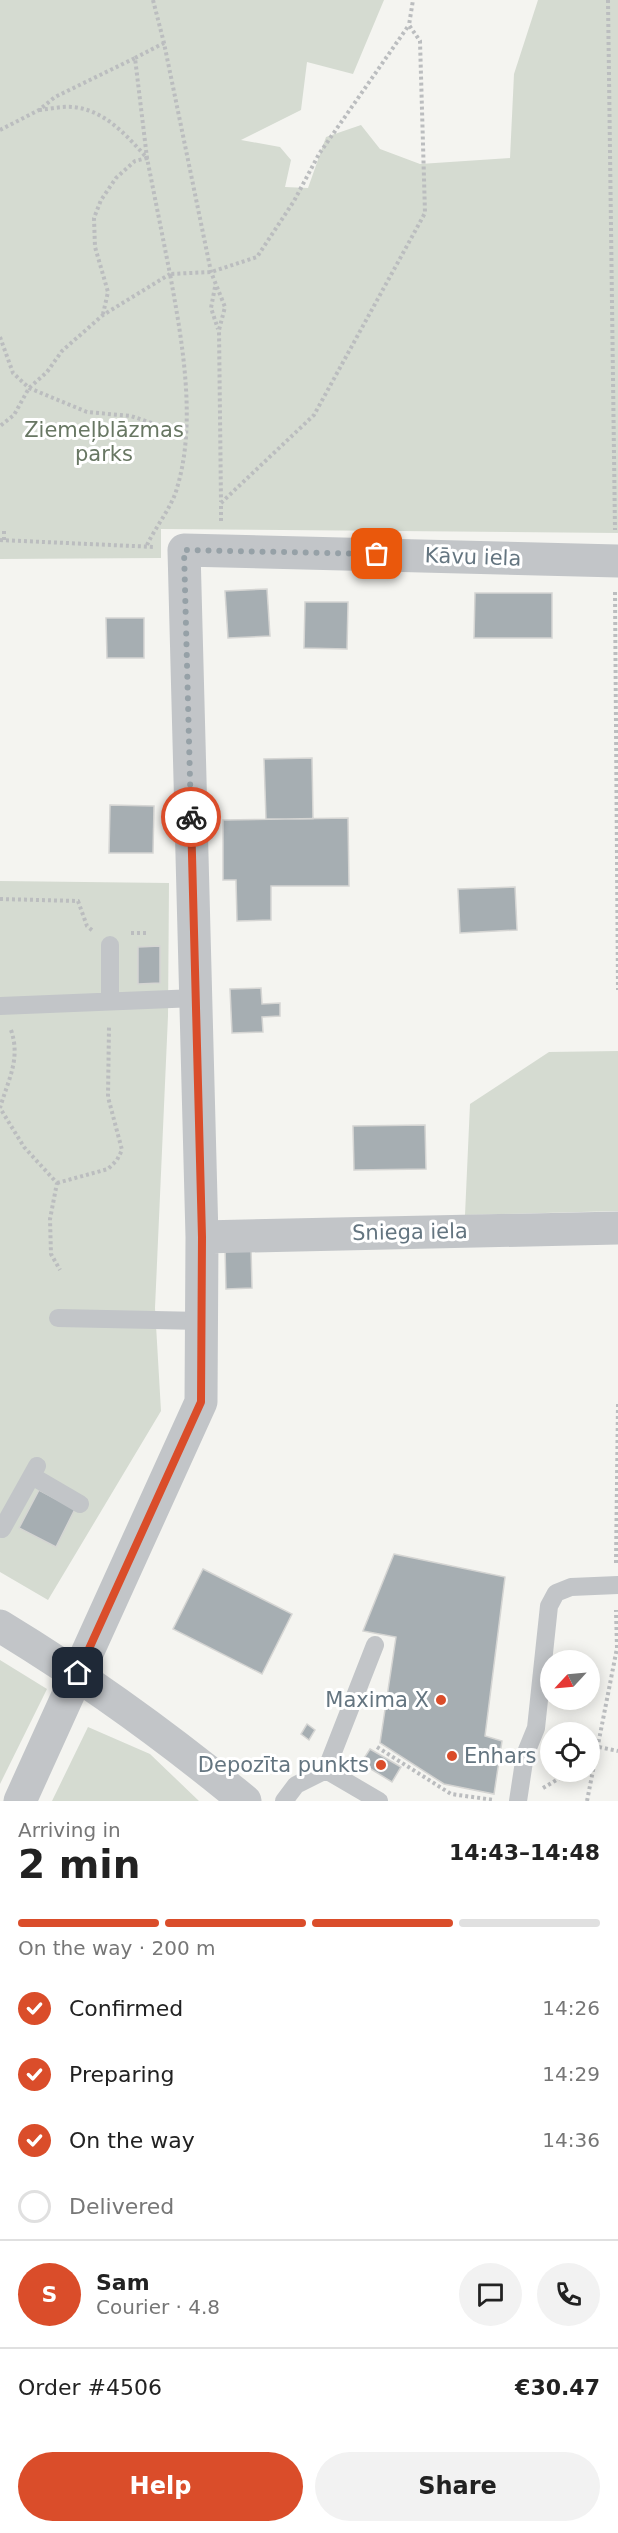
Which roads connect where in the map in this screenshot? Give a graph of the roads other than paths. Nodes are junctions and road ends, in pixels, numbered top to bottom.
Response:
1 (616, 561) edge
2 (110, 945) road end
3 (196, 998) junction
4 (110, 1001) junction
5 (0, 1006) edge
6 (618, 1228) edge
7 (202, 1237) junction
8 (57, 1318) dead end
9 (202, 1321) junction
10 (80, 1504) dead end
11 (2, 1529) dead end
12 (618, 1585) edge
13 (0, 1626) edge
14 (375, 1645) dead end
15 (78, 1673) junction
16 (326, 1770) junction
17 (20, 1801) edge
18 (245, 1801) edge
19 (284, 1801) edge
20 (379, 1801) edge
21 (518, 1801) edge

1 - 3 street, Kāvu iela
2 - 4 lane
3 - 4 lane
3 - 7 street
4 - 5 lane
6 - 7 street, Sniega iela
7 - 9 street
8 - 9 lane
9 - 15 street
10 - 11 lane
12 - 21 lane
13 - 15 street
14 - 16 lane
15 - 17 street
15 - 18 street
16 - 19 lane
16 - 20 lane

